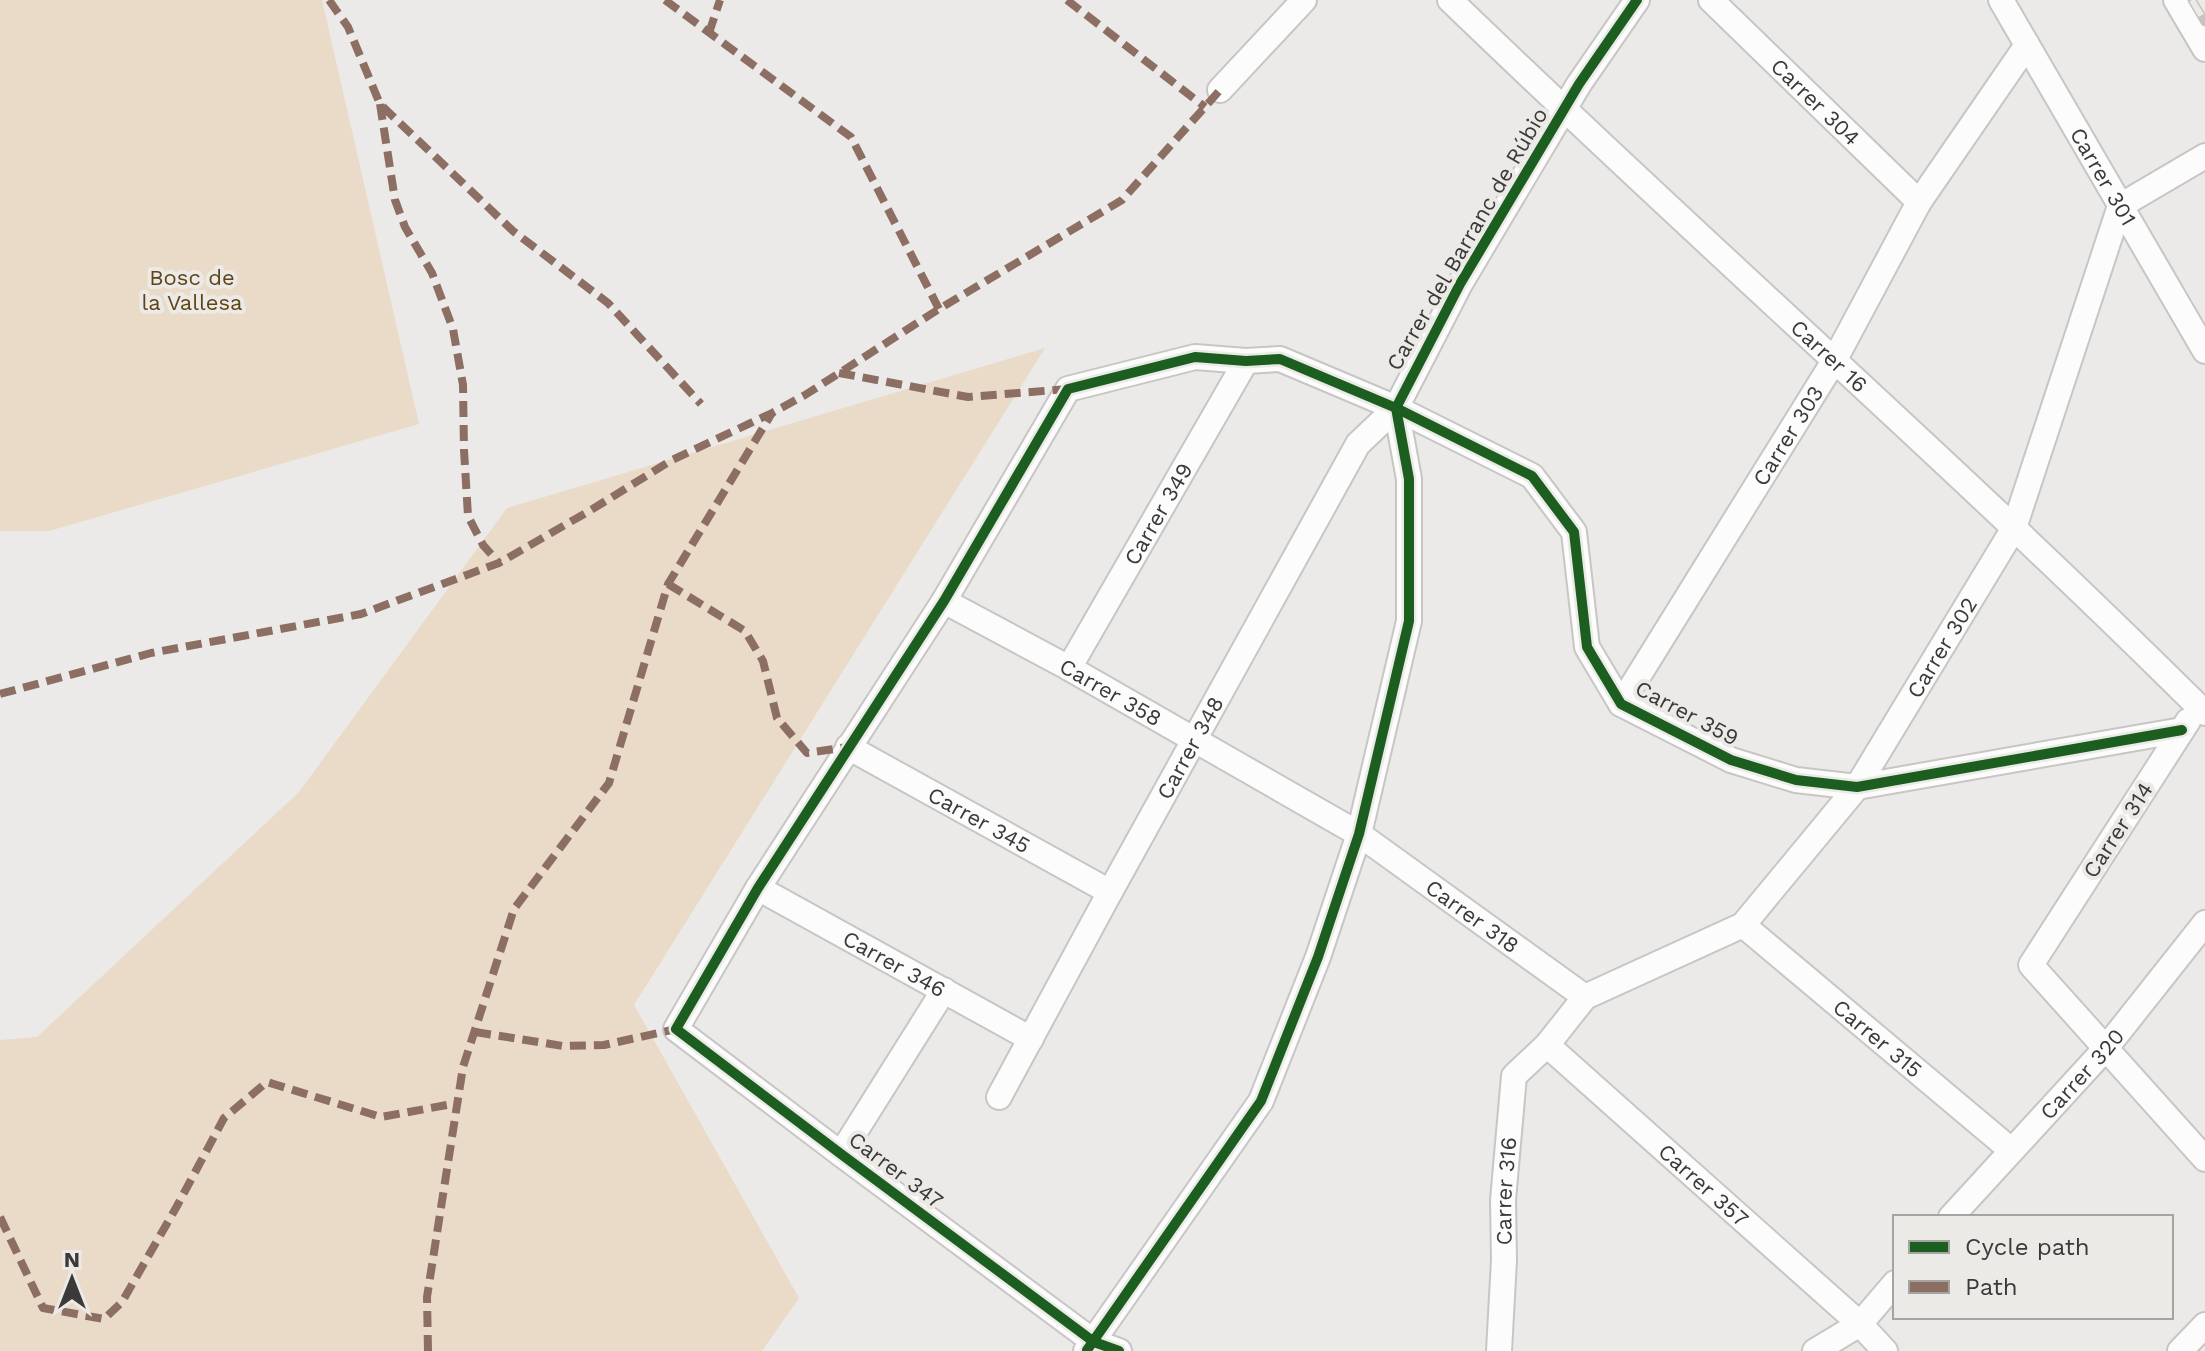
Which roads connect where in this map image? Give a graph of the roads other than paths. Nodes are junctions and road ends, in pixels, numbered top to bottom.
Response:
1 (1304, 0) edge
2 (1450, 0) edge
3 (1637, 0) edge
4 (1711, 0) edge
5 (2001, 0) edge
6 (2176, 0) edge
7 (2027, 45) junction
8 (2205, 49) edge
9 (1220, 90) dead end
10 (1564, 110) junction
11 (2205, 156) edge
12 (1919, 202) junction
13 (2120, 206) junction
14 (2205, 351) edge
15 (1246, 361) junction
16 (1834, 361) junction
17 (1396, 408) junction
18 (2014, 528) junction
19 (944, 601) junction
20 (1069, 668) junction
21 (1621, 704) junction
22 (2203, 704) edge
23 (2182, 730) junction
24 (1194, 741) junction
25 (848, 747) junction
26 (1857, 787) junction
27 (1359, 834) junction
28 (758, 888) junction
29 (1110, 892) junction
30 (2205, 923) edge
31 (1743, 925) junction
32 (944, 990) junction
33 (1585, 997) junction
34 (1031, 1039) junction
35 (1547, 1045) junction
36 (2106, 1048) junction
37 (999, 1097) dead end
38 (2011, 1150) junction
39 (841, 1154) junction
40 (2205, 1159) edge
41 (1953, 1215) edge
42 (1893, 1285) edge
43 (1860, 1324) junction
44 (2205, 1325) edge
45 (1090, 1346) edge
46 (1119, 1351) edge
47 (1499, 1351) edge
48 (1815, 1351) edge
49 (1885, 1351) edge
50 (2180, 1351) edge

1 - 9 street
2 - 10 street, Carrer 16
3 - 10 street, Carrer del Barranc de Rúbio
4 - 12 street, Carrer 304
5 - 7 street, Carrer 301
6 - 8 street
7 - 12 street, Carrer 303
7 - 13 street, Carrer 301
10 - 16 street, Carrer 16
10 - 17 street, Carrer del Barranc de Rúbio
11 - 13 street
12 - 16 street, Carrer 303
13 - 14 street, Carrer 301
13 - 18 street, Carrer 302
15 - 17 street, Carrer 359
15 - 19 street, Carrer 359
15 - 20 street, Carrer 349
16 - 18 street, Carrer 16
16 - 21 street, Carrer 303
17 - 21 street, Carrer 359
17 - 24 street, Carrer 348
17 - 27 street, Carrer del Barranc de Rúbio
18 - 22 street, Carrer 16
18 - 26 street, Carrer 302
19 - 20 street, Carrer 358
19 - 25 street
20 - 24 street, Carrer 358
21 - 26 street, Carrer 359
22 - 23 street, Carrer 314
23 - 26 street, Carrer 359
23 - 36 street, Carrer 314
24 - 27 street, Carrer 358
24 - 29 street, Carrer 348
25 - 28 street
25 - 29 street, Carrer 345
26 - 31 street, Carrer 302
27 - 33 street, Carrer 318
27 - 45 street, Carrer del Barranc de Rúbio
28 - 32 street, Carrer 346
28 - 39 street, Carrer 347
29 - 34 street, Carrer 348
30 - 36 street, Carrer 320
31 - 33 street, Carrer 302
31 - 38 street, Carrer 315
32 - 34 street, Carrer 346
32 - 39 street
33 - 35 street, Carrer 302
34 - 37 street, Carrer 348
35 - 43 street, Carrer 357
35 - 47 street, Carrer 316
36 - 38 street, Carrer 320
36 - 40 street
38 - 41 street, Carrer 320
39 - 45 street, Carrer 347
42 - 43 street
43 - 48 street
43 - 49 street, Carrer 357
44 - 50 street
45 - 46 street

